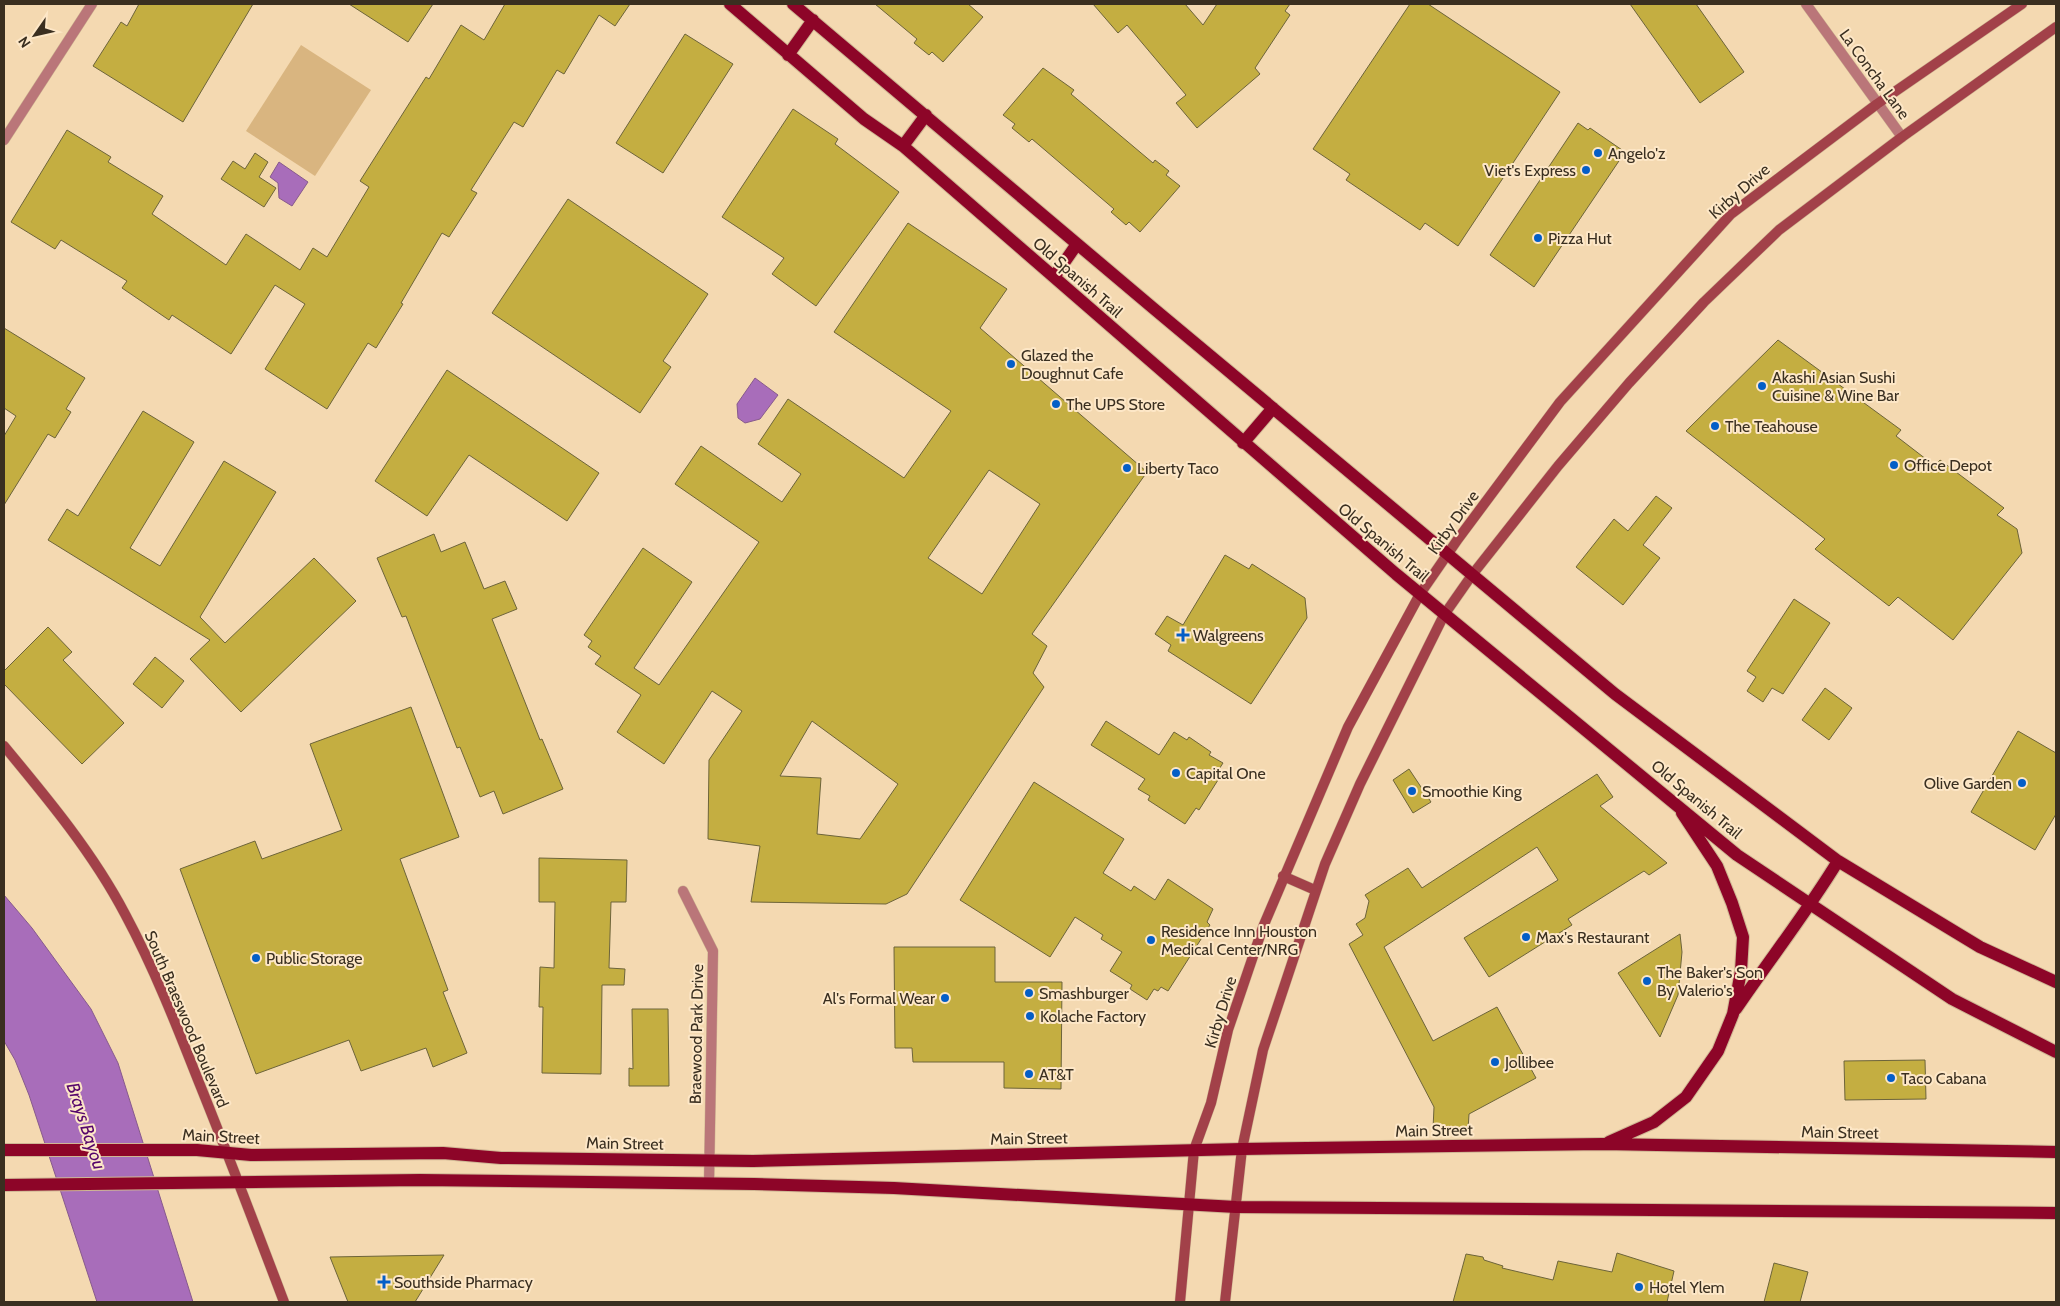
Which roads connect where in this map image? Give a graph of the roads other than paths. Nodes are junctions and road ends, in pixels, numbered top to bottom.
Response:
1 (92, 4) edge
2 (730, 4) edge
3 (794, 4) edge
4 (1806, 4) edge
5 (2022, 4) edge
6 (813, 20) junction
7 (2056, 27) edge
8 (788, 55) junction
9 (1877, 104) junction
10 (926, 115) junction
11 (1902, 136) junction
12 (4, 140) edge
13 (903, 146) junction
14 (1077, 244) junction
15 (1054, 276) junction
16 (1273, 408) junction
17 (1242, 443) junction
18 (1447, 554) junction
19 (1472, 575) junction
20 (1420, 594) junction
21 (1444, 615) junction
22 (4, 746) edge
23 (1674, 800) junction
24 (1838, 861) junction
25 (1283, 876) junction
26 (1316, 890) junction
27 (683, 891) dead end
28 (1811, 906) junction
29 (2056, 982) edge
30 (1732, 1014) junction
31 (2056, 1052) edge
32 (1603, 1144) junction
33 (1242, 1149) junction
34 (4, 1150) edge
35 (1194, 1150) junction
36 (2056, 1152) edge
37 (227, 1153) junction
38 (709, 1161) junction
39 (239, 1182) junction
40 (709, 1184) junction
41 (4, 1185) edge
42 (1188, 1204) junction
43 (1236, 1207) junction
44 (2056, 1213) edge
45 (284, 1302) edge
46 (1180, 1302) edge
47 (1225, 1302) edge

1 - 12 street
2 - 8 main road, Old Spanish Trail
3 - 6 main road, Old Spanish Trail
4 - 9 street, La Concha Lane
5 - 9 main road, Kirby Drive
6 - 8 main road
6 - 10 main road, Old Spanish Trail
7 - 11 main road
8 - 13 main road, Old Spanish Trail
9 - 11 street, La Concha Lane
9 - 18 main road, Kirby Drive
10 - 13 main road
10 - 14 main road, Old Spanish Trail
11 - 19 main road
13 - 15 main road, Old Spanish Trail
14 - 15 main road
14 - 16 main road, Old Spanish Trail
15 - 17 main road, Old Spanish Trail
16 - 17 main road
16 - 18 main road, Old Spanish Trail
17 - 20 main road, Old Spanish Trail
18 - 19 main road, Old Spanish Trail
18 - 20 main road, Kirby Drive
19 - 21 main road
19 - 24 main road, Old Spanish Trail
20 - 21 main road, Old Spanish Trail
20 - 25 main road, Kirby Drive
21 - 23 main road, Old Spanish Trail
21 - 26 main road
22 - 37 main road, South Braeswood Boulevard
23 - 28 main road, Old Spanish Trail
23 - 30 main road
24 - 28 main road
24 - 29 main road, Old Spanish Trail
25 - 26 main road
25 - 35 main road, Kirby Drive
26 - 33 main road
27 - 38 street, Braewood Park Drive
28 - 30 main road
28 - 31 main road, Old Spanish Trail
30 - 32 main road
32 - 33 main road, Main Street
32 - 36 main road, Main Street
33 - 35 main road, Main Street
33 - 43 main road
34 - 37 main road, Main Street
35 - 38 main road, Main Street
35 - 42 main road, Kirby Drive
37 - 38 main road, Main Street
37 - 39 main road, South Braeswood Boulevard
38 - 40 street, Braewood Park Drive
39 - 40 main road
39 - 41 main road
39 - 45 main road, South Braeswood Boulevard
40 - 42 main road
42 - 43 main road
42 - 46 main road, Kirby Drive
43 - 44 main road
43 - 47 main road

